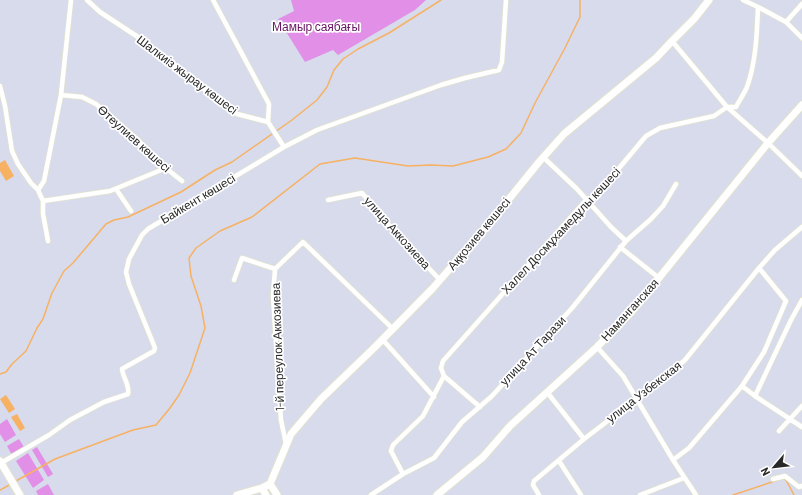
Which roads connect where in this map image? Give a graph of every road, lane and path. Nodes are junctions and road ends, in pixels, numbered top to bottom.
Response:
1 (71, 0) edge
2 (87, 0) edge
3 (213, 0) edge
4 (506, 0) edge
5 (709, 0) edge
6 (743, 0) edge
7 (802, 4) edge
8 (758, 7) junction
9 (786, 22) junction
10 (802, 38) edge
11 (672, 41) junction
12 (0, 86) edge
13 (0, 90) edge
14 (62, 95) junction
15 (802, 105) edge
16 (727, 107) junction
17 (268, 122) junction
18 (768, 143) junction
19 (284, 147) junction
20 (543, 157) junction
21 (166, 168) junction
22 (802, 176) edge
23 (182, 182) dead end
24 (676, 184) dead end
25 (116, 189) junction
26 (38, 190) junction
27 (587, 199) junction
28 (328, 200) dead end
29 (43, 201) junction
30 (131, 211) dead end
31 (802, 227) edge
32 (48, 241) dead end
33 (626, 241) junction
34 (620, 247) junction
35 (759, 268) junction
36 (275, 269) junction
37 (659, 278) junction
38 (234, 280) dead end
39 (440, 280) junction
40 (802, 300) edge
41 (393, 329) junction
42 (382, 340) junction
43 (596, 347) junction
44 (444, 376) junction
45 (742, 386) junction
46 (547, 392) junction
47 (755, 396) junction
48 (434, 397) junction
49 (637, 398) junction
50 (480, 406) junction
51 (802, 406) edge
52 (790, 419) junction
53 (802, 427) edge
54 (779, 431) dead end
55 (584, 439) junction
56 (286, 444) junction
57 (559, 460) junction
58 (673, 460) junction
59 (0, 462) edge
60 (402, 474) junction
61 (684, 478) junction
62 (773, 479) dead end
63 (270, 484) junction
64 (802, 486) edge
65 (262, 488) junction
66 (20, 495) edge
67 (237, 495) edge
68 (266, 495) edge
69 (276, 495) edge
70 (371, 495) edge
71 (437, 495) edge
72 (539, 495) edge
73 (581, 495) edge
74 (640, 495) edge
75 (695, 495) edge

1 - 14 street
2 - 17 street, Шалкиіз жырау көшесі
3 - 17 street
4 - 19 street, Байкент көшесі
5 - 11 main road, Аққозиев көшесі
6 - 8 street
7 - 9 street
8 - 9 street
8 - 16 street, Халел Досмұхамедұлы көшесі
9 - 10 street
11 - 16 street
11 - 20 main road, Аққозиев көшесі
12 - 13 street
13 - 26 street
14 - 21 street, Өтеулиев көшесі
14 - 26 street
15 - 18 main road, Наманганская
16 - 18 street
16 - 27 street, Халел Досмұхамедұлы көшесі
17 - 19 street
18 - 22 street
18 - 37 main road, Наманганская
19 - 59 street, Байкент көшесі
20 - 27 street
20 - 39 main road, Аққозиев көшесі
21 - 23 street, Өтеулиев көшесі
21 - 25 street
24 - 33 street, улица Ат Тарази
25 - 29 street
25 - 30 street
26 - 29 street
27 - 33 street
27 - 44 street, Халел Досмұхамедұлы көшесі
28 - 39 street, улица Аккозиева
29 - 32 street
31 - 35 street, улица Узбекская
33 - 34 street, улица Ат Тарази
34 - 37 street
34 - 50 street, улица Ат Тарази
35 - 45 street
35 - 49 street, улица Узбекская
36 - 38 street
36 - 41 street, 1-й переулок Аккозиева
36 - 56 street, 1-й переулок Аккозиева
37 - 43 main road, Наманганская
39 - 41 main road, Аққозиев көшесі
40 - 47 street
41 - 42 main road, Аққозиев көшесі
42 - 48 street
42 - 56 main road, Аққозиев көшесі
43 - 46 main road, Наманганская
43 - 49 street
44 - 48 street, Халел Досмұхамедұлы көшесі
44 - 50 street
45 - 47 street
45 - 58 street
46 - 55 street
46 - 71 main road, Наманганская
47 - 52 street
48 - 60 street, Халел Досмұхамедұлы көшесі
49 - 55 street, улица Узбекская
49 - 58 street
50 - 60 street, улица Ат Тарази
51 - 52 street
52 - 53 street
52 - 54 street
55 - 57 street, улица Узбекская
56 - 63 main road, Аққозиев көшесі
57 - 72 street, улица Узбекская
57 - 73 street
58 - 61 street
59 - 66 main road
60 - 70 street, улица Ат Тарази
61 - 74 street
61 - 75 street
62 - 64 street
63 - 65 main road
63 - 69 main road
65 - 67 main road
65 - 68 main road

